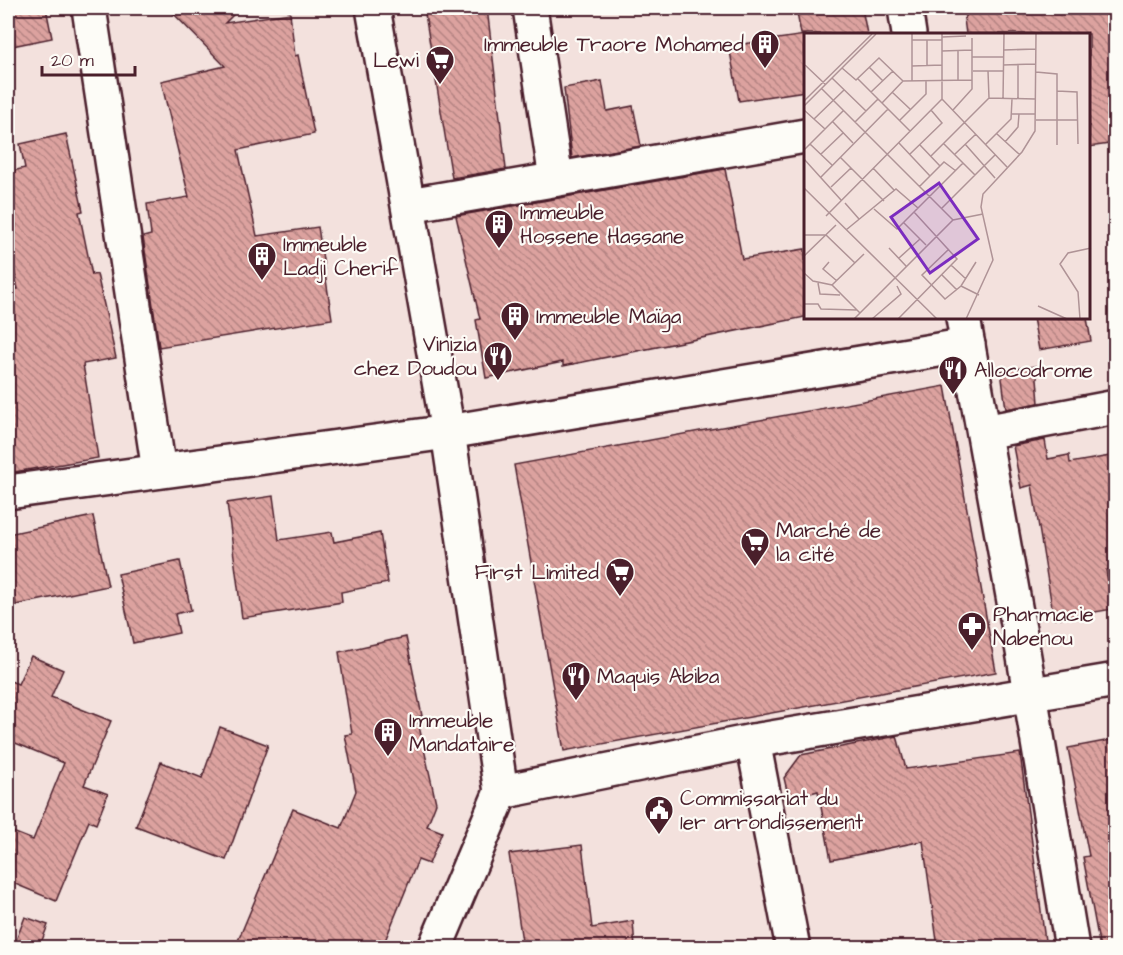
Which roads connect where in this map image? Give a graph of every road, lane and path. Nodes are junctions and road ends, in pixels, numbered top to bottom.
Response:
1 (89, 8) edge
2 (373, 8) edge
3 (530, 8) edge
4 (905, 8) edge
5 (909, 33) edge
6 (804, 136) edge
7 (555, 179) junction
8 (409, 205) junction
9 (965, 331) edge
10 (1116, 407) edge
11 (448, 432) junction
12 (984, 432) junction
13 (159, 471) junction
14 (8, 492) edge
15 (1116, 680) edge
16 (1029, 696) junction
17 (753, 741) junction
18 (501, 792) junction
19 (435, 948) edge
20 (793, 948) edge
21 (1072, 948) edge

1 - 13 street
2 - 8 street
3 - 7 street
4 - 5 street
6 - 7 street
7 - 8 street
8 - 11 street
9 - 11 street
9 - 12 street
10 - 12 street
11 - 13 street
11 - 18 street
12 - 16 street
13 - 14 street
15 - 16 street
16 - 17 street
16 - 21 street
17 - 18 street
17 - 20 street
18 - 19 street

